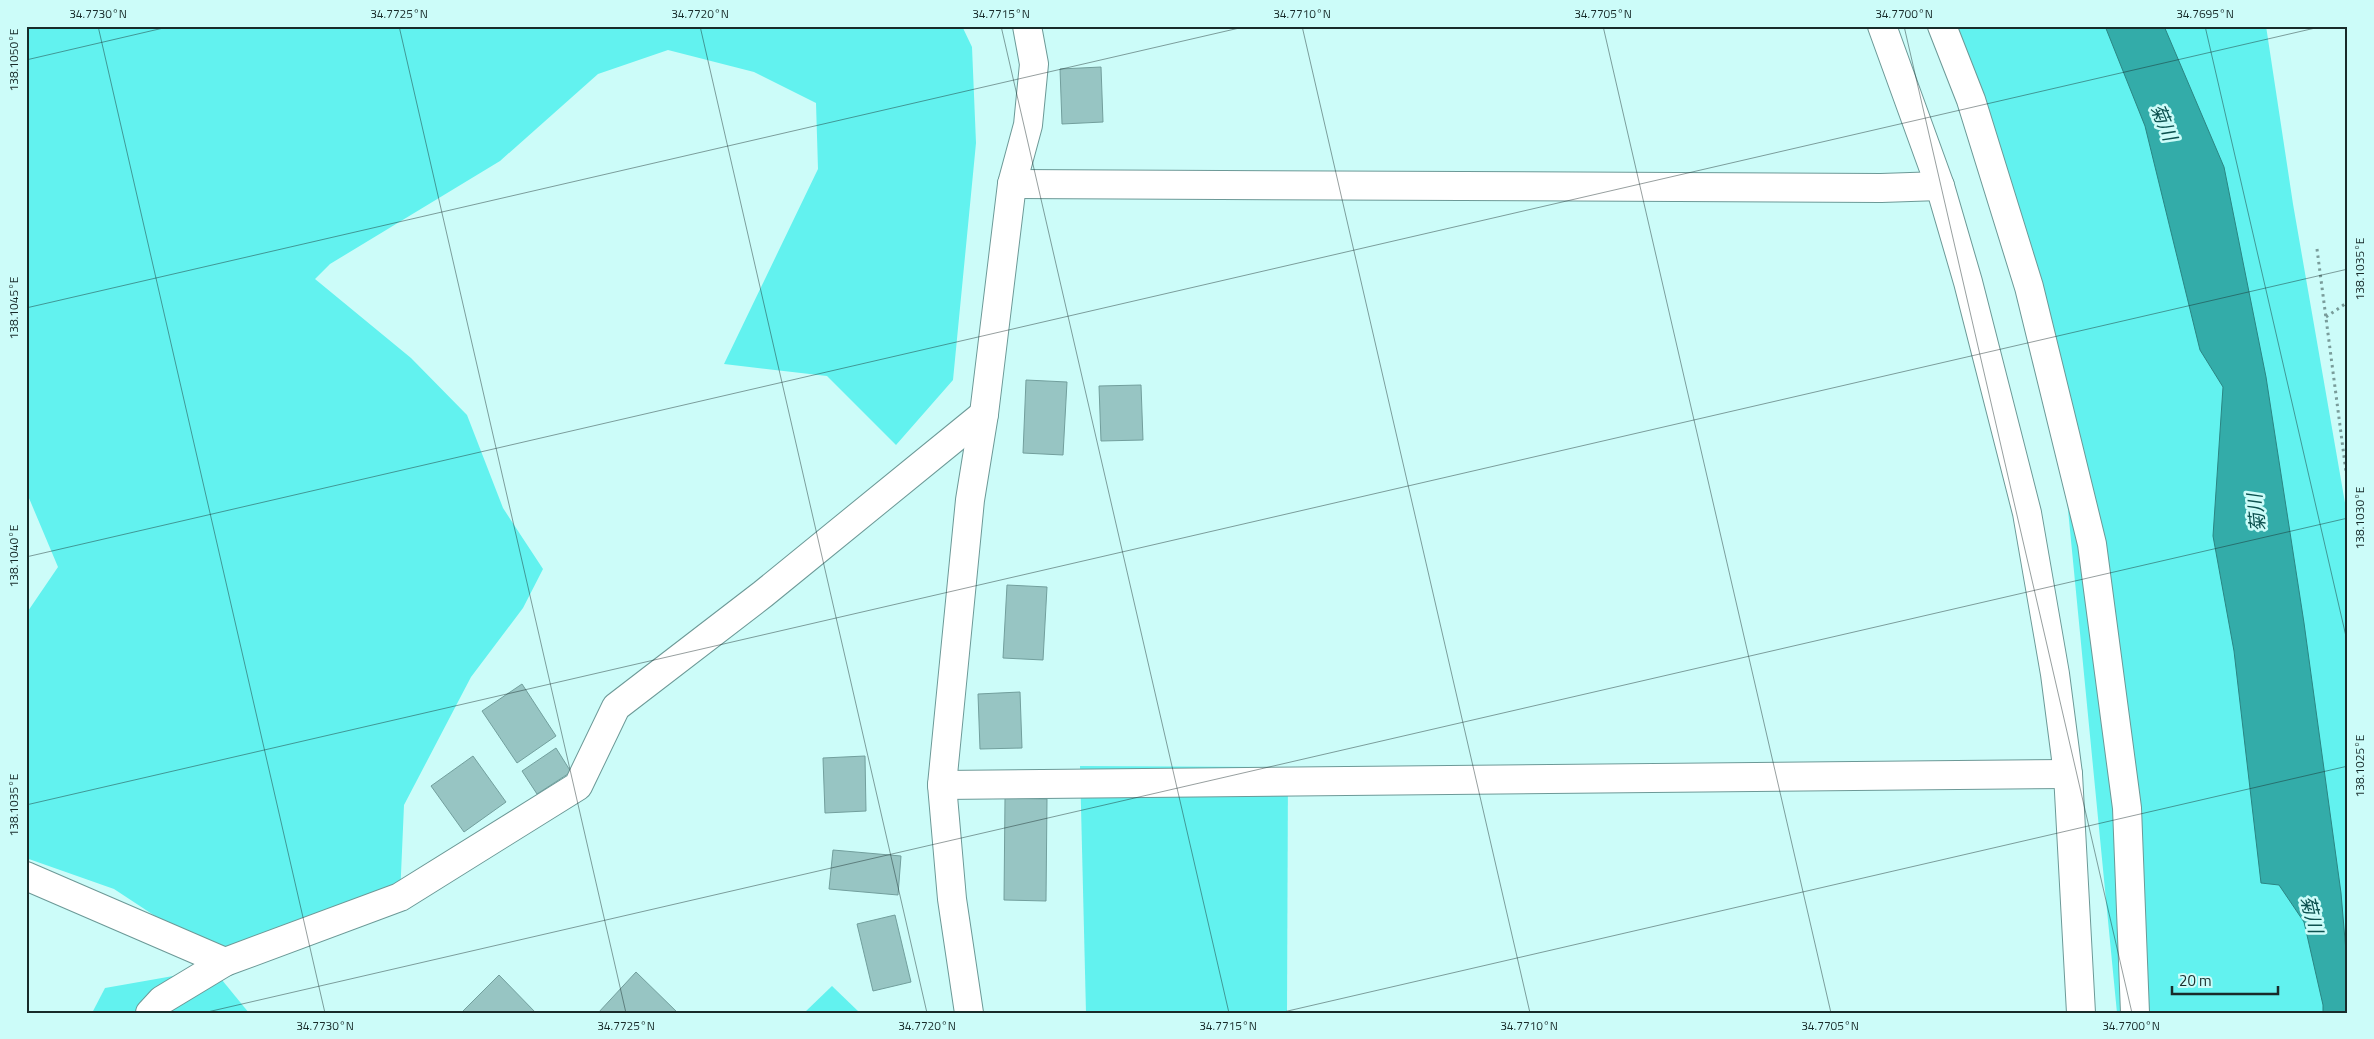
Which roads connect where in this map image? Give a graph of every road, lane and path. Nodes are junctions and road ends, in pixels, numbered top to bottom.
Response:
1 (1028, 26) edge
2 (1882, 26) edge
3 (1942, 26) edge
4 (1012, 184) junction
5 (1940, 186) junction
6 (2317, 249) dead end
7 (2348, 302) edge
8 (2326, 317) junction
9 (984, 414) junction
10 (2348, 487) edge
11 (2068, 774) junction
12 (942, 785) junction
13 (26, 876) edge
14 (225, 962) junction
15 (150, 1013) edge
16 (969, 1013) edge
17 (2081, 1013) edge
18 (2135, 1013) edge

1 - 4 street
2 - 5 street
3 - 18 street
4 - 5 street
4 - 9 street
5 - 11 street
6 - 8 path
7 - 8 path
8 - 10 path
9 - 12 street
9 - 14 street
11 - 12 street
11 - 17 street
12 - 16 street
13 - 14 street
14 - 15 street

